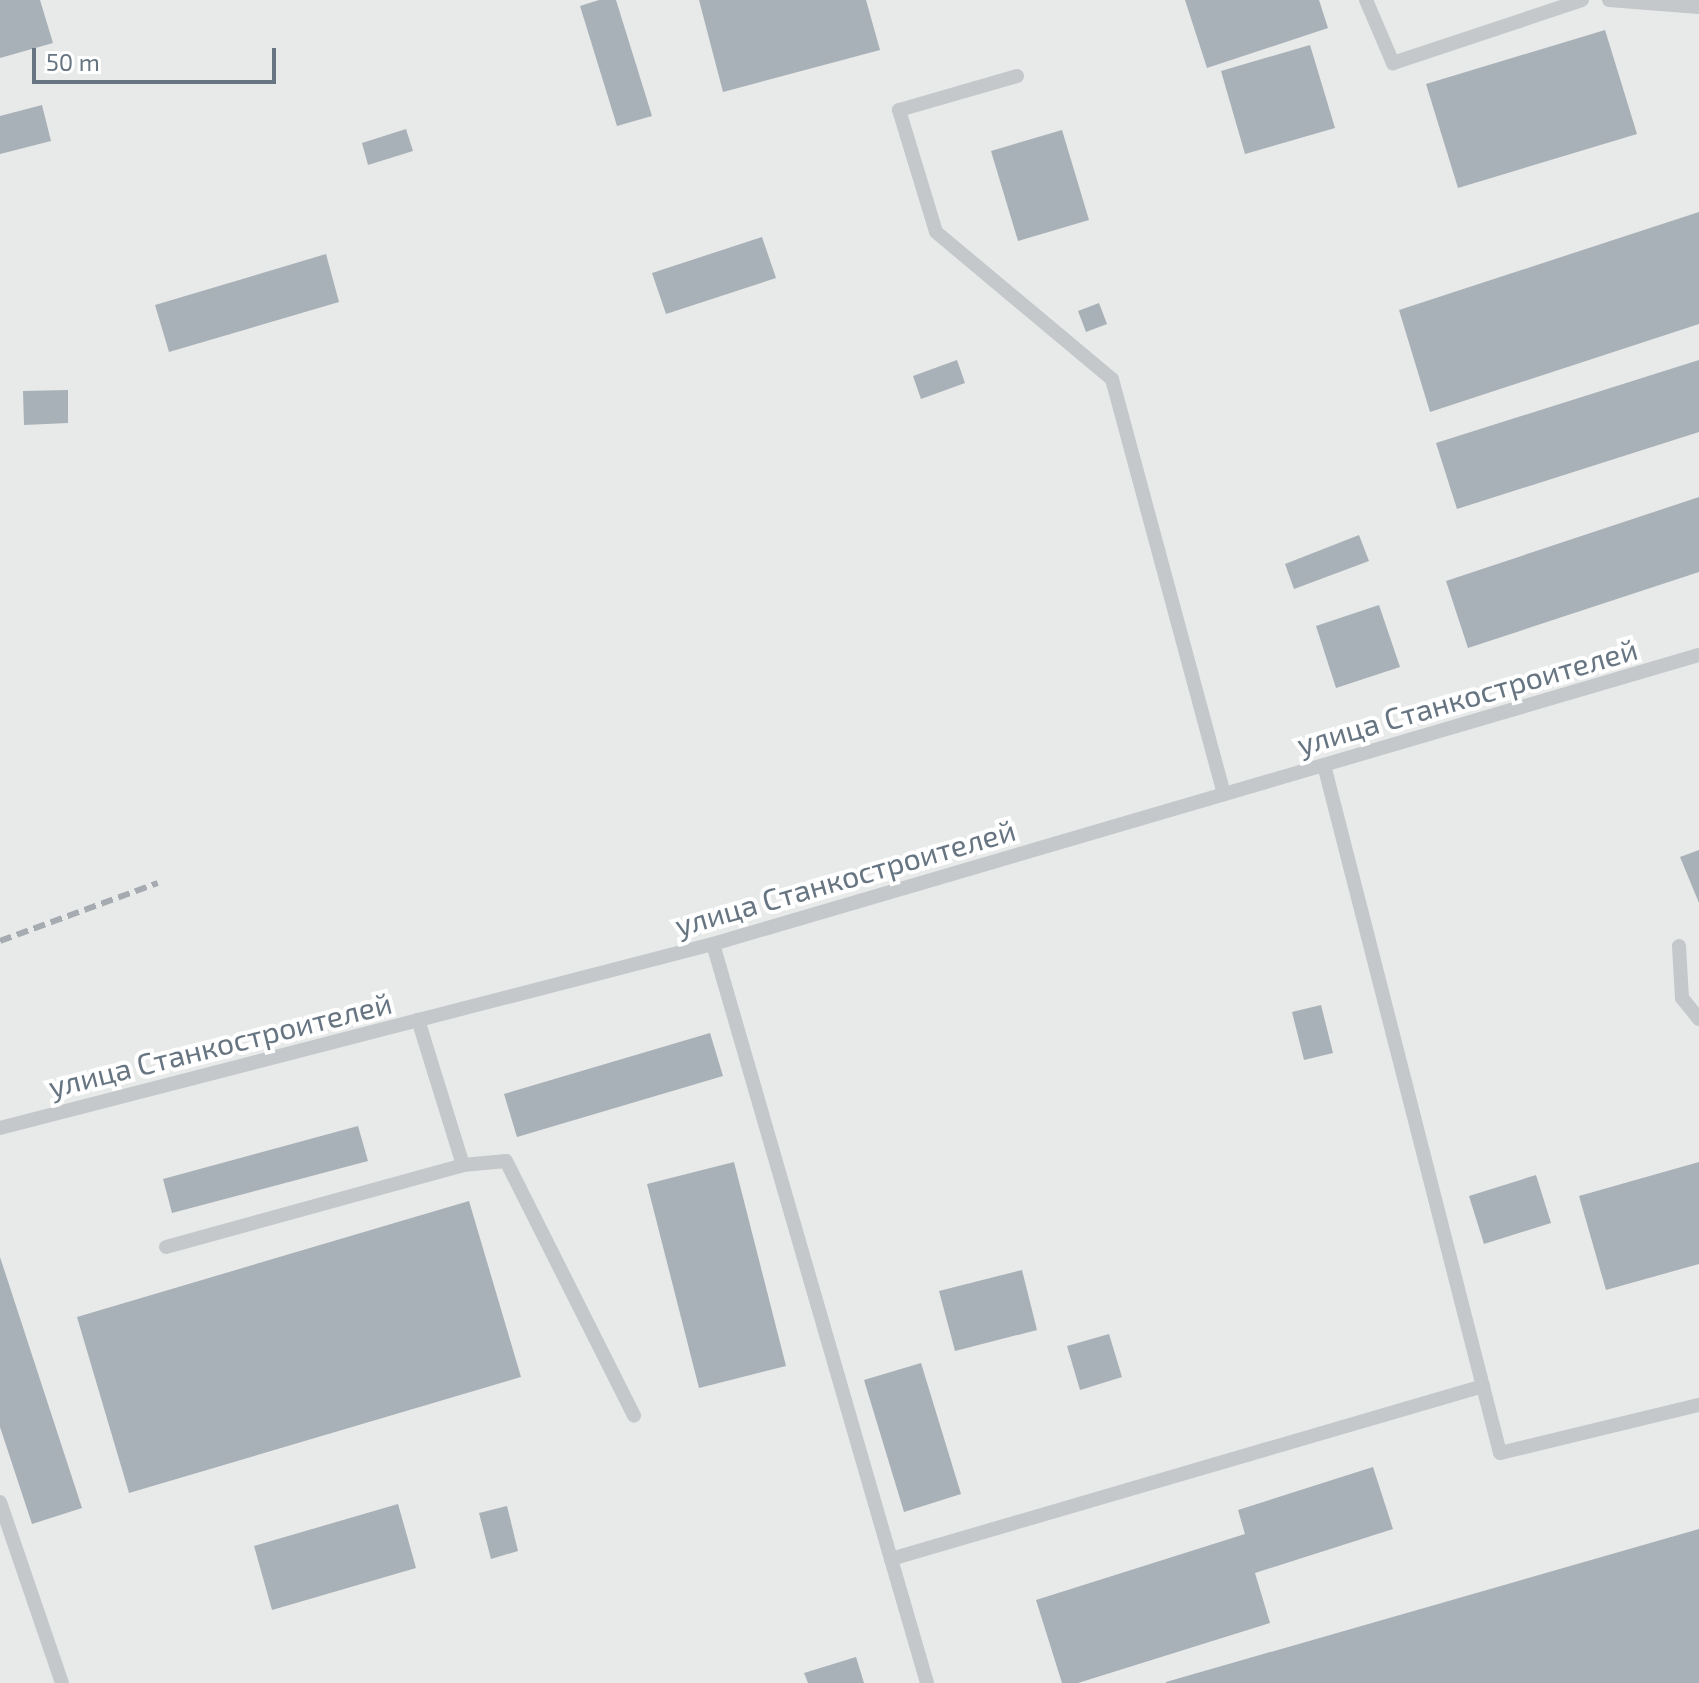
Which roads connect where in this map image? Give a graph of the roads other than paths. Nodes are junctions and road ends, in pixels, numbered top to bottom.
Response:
1 (1366, 0) edge
2 (1582, 0) edge
3 (1609, 0) edge
4 (1699, 7) edge
5 (1017, 76) dead end
6 (1699, 655) edge
7 (1324, 765) junction
8 (1224, 794) junction
9 (713, 944) junction
10 (1679, 946) dead end
11 (1699, 1019) edge
12 (418, 1020) junction
13 (0, 1128) edge
14 (463, 1165) junction
15 (166, 1247) dead end
16 (1483, 1386) junction
17 (1699, 1405) edge
18 (634, 1416) dead end
19 (0, 1502) edge
20 (891, 1559) junction
21 (62, 1683) edge
22 (927, 1683) edge

1 - 2 lane
3 - 4 lane
5 - 8 lane
6 - 7 lane, улица Станкостроителей
7 - 8 lane, улица Станкостроителей
7 - 16 lane
8 - 9 lane, улица Станкостроителей
9 - 12 lane, улица Станкостроителей
9 - 20 lane
10 - 11 lane
12 - 13 lane, улица Станкостроителей
12 - 14 lane
14 - 15 lane
14 - 18 lane
16 - 17 lane
16 - 20 lane
19 - 21 lane
20 - 22 lane

